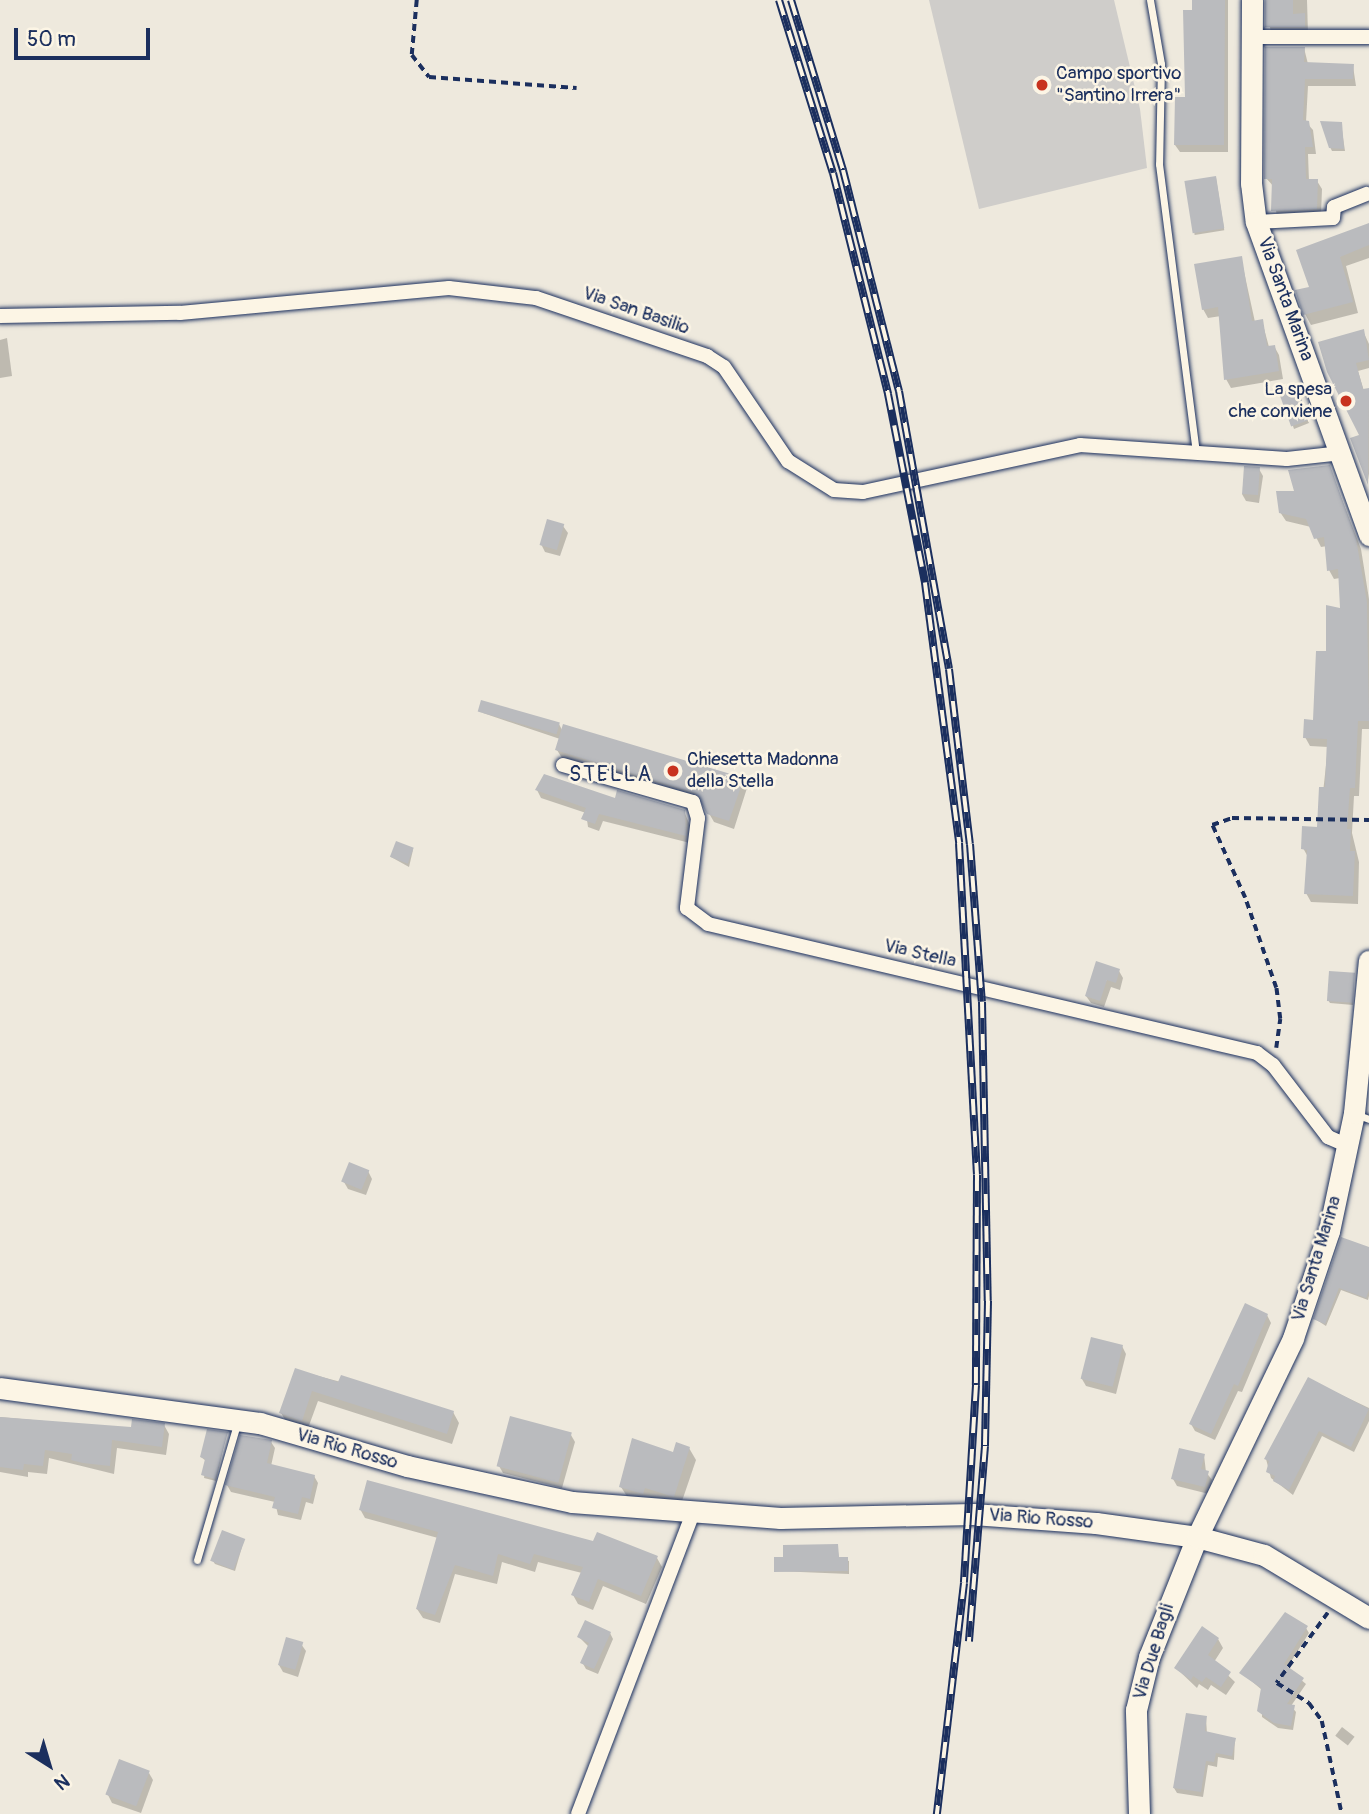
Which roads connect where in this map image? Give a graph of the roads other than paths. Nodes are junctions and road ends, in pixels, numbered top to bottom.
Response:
1 (1150, 0) edge
2 (1252, 0) edge
3 (1252, 37) junction
4 (1369, 37) edge
5 (1366, 194) dead end
6 (1256, 222) junction
7 (0, 316) edge
8 (1196, 453) junction
9 (1342, 453) junction
10 (1369, 535) edge
11 (563, 765) dead end
12 (1369, 961) edge
13 (1365, 1066) edge
14 (1362, 1116) edge
15 (1348, 1146) junction
16 (0, 1388) edge
17 (238, 1420) junction
18 (693, 1513) junction
19 (1197, 1537) junction
20 (197, 1560) dead end
21 (1369, 1618) edge
22 (578, 1814) edge
23 (1139, 1814) edge

1 - 8 lane
2 - 3 street, Via Santa Marina
3 - 4 street
3 - 6 street, Via Santa Marina
5 - 6 street, Via Santa Marina
6 - 9 street, Via Santa Marina
7 - 8 street, Via San Basilio
8 - 9 street, Via San Basilio
9 - 10 street, Via Santa Marina
11 - 15 street, Via Stella
12 - 13 street, Via Santa Marina
13 - 14 street, Via Santa Marina
14 - 15 street, Via Santa Marina
15 - 19 street, Via Santa Marina
16 - 17 street, Via Rio Rosso
17 - 18 street, Via Rio Rosso
17 - 20 lane
18 - 19 street, Via Rio Rosso
18 - 22 street
19 - 21 street, Via Rio Rosso
19 - 23 street, Via Due Bagli

